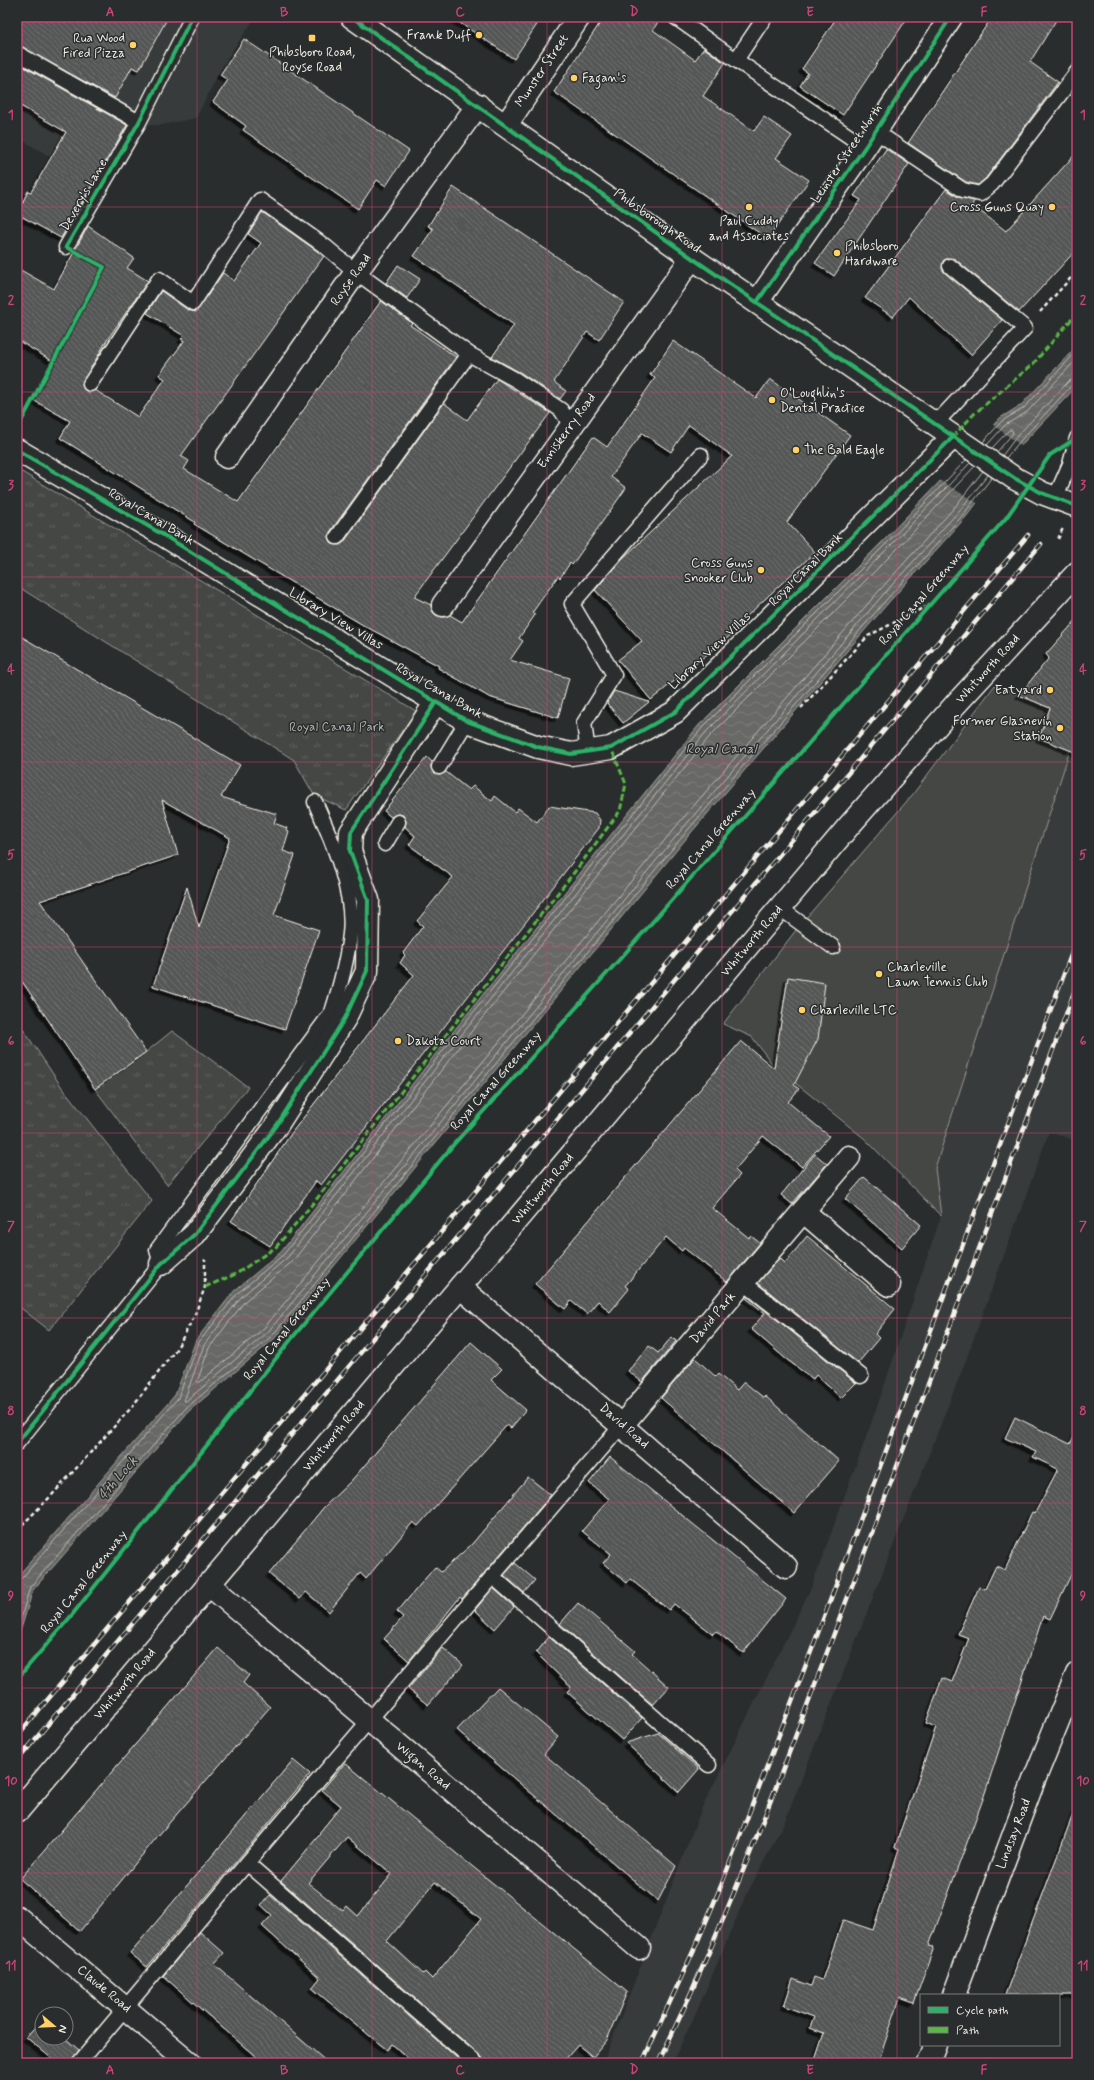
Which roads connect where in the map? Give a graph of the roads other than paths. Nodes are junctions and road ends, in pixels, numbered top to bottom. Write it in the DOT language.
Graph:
graph roads {
  1 [pos="192,17"];
  2 [pos="352,17"];
  3 [pos="579,17"];
  4 [pos="675,17"];
  5 [pos="765,17"];
  6 [pos="951,17"];
  7 [pos="17,53"];
  8 [pos="736,60"];
  9 [pos="1077,72"];
  10 [pos="478,105"];
  11 [pos="139,122"];
  12 [pos="506,125"];
  13 [pos="870,139"];
  14 [pos="66,247"];
  15 [pos="692,258"];
  16 [pos="950,266"];
  17 [pos="356,272"];
  18 [pos="757,302"];
  19 [pos="469,354"];
  20 [pos="90,384"];
  21 [pos="936,423"];
  22 [pos="571,426"];
  23 [pos="953,437"];
  24 [pos="1077,439"];
  25 [pos="17,450"];
  26 [pos="701,454"];
  27 [pos="227,457"];
  28 [pos="1055,498"];
  29 [pos="1077,506"];
  30 [pos="337,537"];
  31 [pos="1077,573"];
  32 [pos="443,606"];
  33 [pos="436,702"];
  34 [pos="468,721"];
  35 [pos="588,752"];
  36 [pos="439,767"];
  37 [pos="315,802"];
  38 [pos="398,822"];
  39 [pos="385,844"];
  40 [pos="780,908"];
  41 [pos="833,947"];
  42 [pos="849,1157"];
  43 [pos="803,1211"];
  44 [pos="161,1264"];
  45 [pos="744,1282"];
  46 [pos="889,1286"];
  47 [pos="460,1287"];
  48 [pos="861,1376"];
  49 [pos="622,1425"];
  50 [pos="19,1436"];
  51 [pos="786,1567"];
  52 [pos="492,1576"];
  53 [pos="208,1584"];
  54 [pos="1077,1674"];
  55 [pos="369,1720"];
  56 [pos="709,1765"];
  57 [pos="17,1812"];
  58 [pos="247,1862"];
  59 [pos="17,1916"];
  60 [pos="639,1948"];
  61 [pos="954,1994"];
  62 [pos="125,2007"];
  63 [pos="935,2046"];
  64 [pos="79,2063"];
  65 [pos="190,2063"];
  66 [pos="476,2063"];
  67 [pos="928,2063"];
  1 -- 11 [label="lane, Devery's Lane"];
  2 -- 10 [label="street, Phibsborough Road"];
  3 -- 12 [label="street, Munster Street"];
  4 -- 8 [label="lane"];
  5 -- 8 [label="lane"];
  6 -- 13 [label="street, Leinster Street North"];
  7 -- 11 [label="lane"];
  8 -- 13 [label="lane"];
  9 -- 13 [label="lane"];
  10 -- 12 [label="street, Phibsborough Road"];
  10 -- 17 [label="street, Royse Road"];
  11 -- 14 [label="lane, Devery's Lane"];
  12 -- 15 [label="street, Phibsborough Road"];
  13 -- 18 [label="street, Leinster Street North"];
  15 -- 18 [label="street, Phibsborough Road"];
  15 -- 22 [label="street, Enniskerry Road"];
  16 -- 21 [label="lane"];
  17 -- 19 [label="lane"];
  17 -- 20 [label="lane"];
  17 -- 27 [label="street, Royse Road"];
  18 -- 21 [label="street, Phibsborough Road"];
  19 -- 22 [label="lane"];
  19 -- 30 [label="lane"];
  21 -- 23 [label="street, Phibsborough Road"];
  22 -- 32 [label="street, Enniskerry Road"];
  23 -- 28 [label="street, Phibsborough Road"];
  23 -- 35 [label="street, Royal Canal Bank"];
  24 -- 28 [label="lane"];
  25 -- 33 [label="street, Royal Canal Bank"];
  26 -- 35 [label="lane"];
  28 -- 29 [label="street, Phibsborough Road"];
  31 -- 40 [label="street, Whitworth Road"];
  33 -- 34 [label="street, Royal Canal Bank"];
  33 -- 44 [label="street"];
  34 -- 35 [label="street, Royal Canal Bank"];
  34 -- 36 [label="lane"];
  37 -- 44 [label="lane"];
  38 -- 39 [label="lane"];
  40 -- 41 [label="lane"];
  40 -- 47 [label="street, Whitworth Road"];
  42 -- 43 [label="street, David Park"];
  43 -- 45 [label="street, David Park"];
  43 -- 46 [label="street"];
  44 -- 50 [label="lane"];
  45 -- 48 [label="lane"];
  45 -- 49 [label="street, David Park"];
  47 -- 49 [label="street, David Road"];
  47 -- 53 [label="street, Whitworth Road"];
  49 -- 51 [label="street, David Road"];
  49 -- 52 [label="lane"];
  52 -- 55 [label="lane"];
  52 -- 56 [label="lane"];
  53 -- 55 [label="street, Wigan Road"];
  53 -- 57 [label="street, Whitworth Road"];
  54 -- 61 [label="street, Lindsay Road"];
  55 -- 58 [label="lane"];
  55 -- 60 [label="street, Wigan Road"];
  58 -- 62 [label="lane"];
  58 -- 66 [label="lane"];
  59 -- 62 [label="street, Claude Road"];
  62 -- 64 [label="lane"];
  62 -- 65 [label="street, Claude Road"];
  63 -- 67 [label="street"];
}
